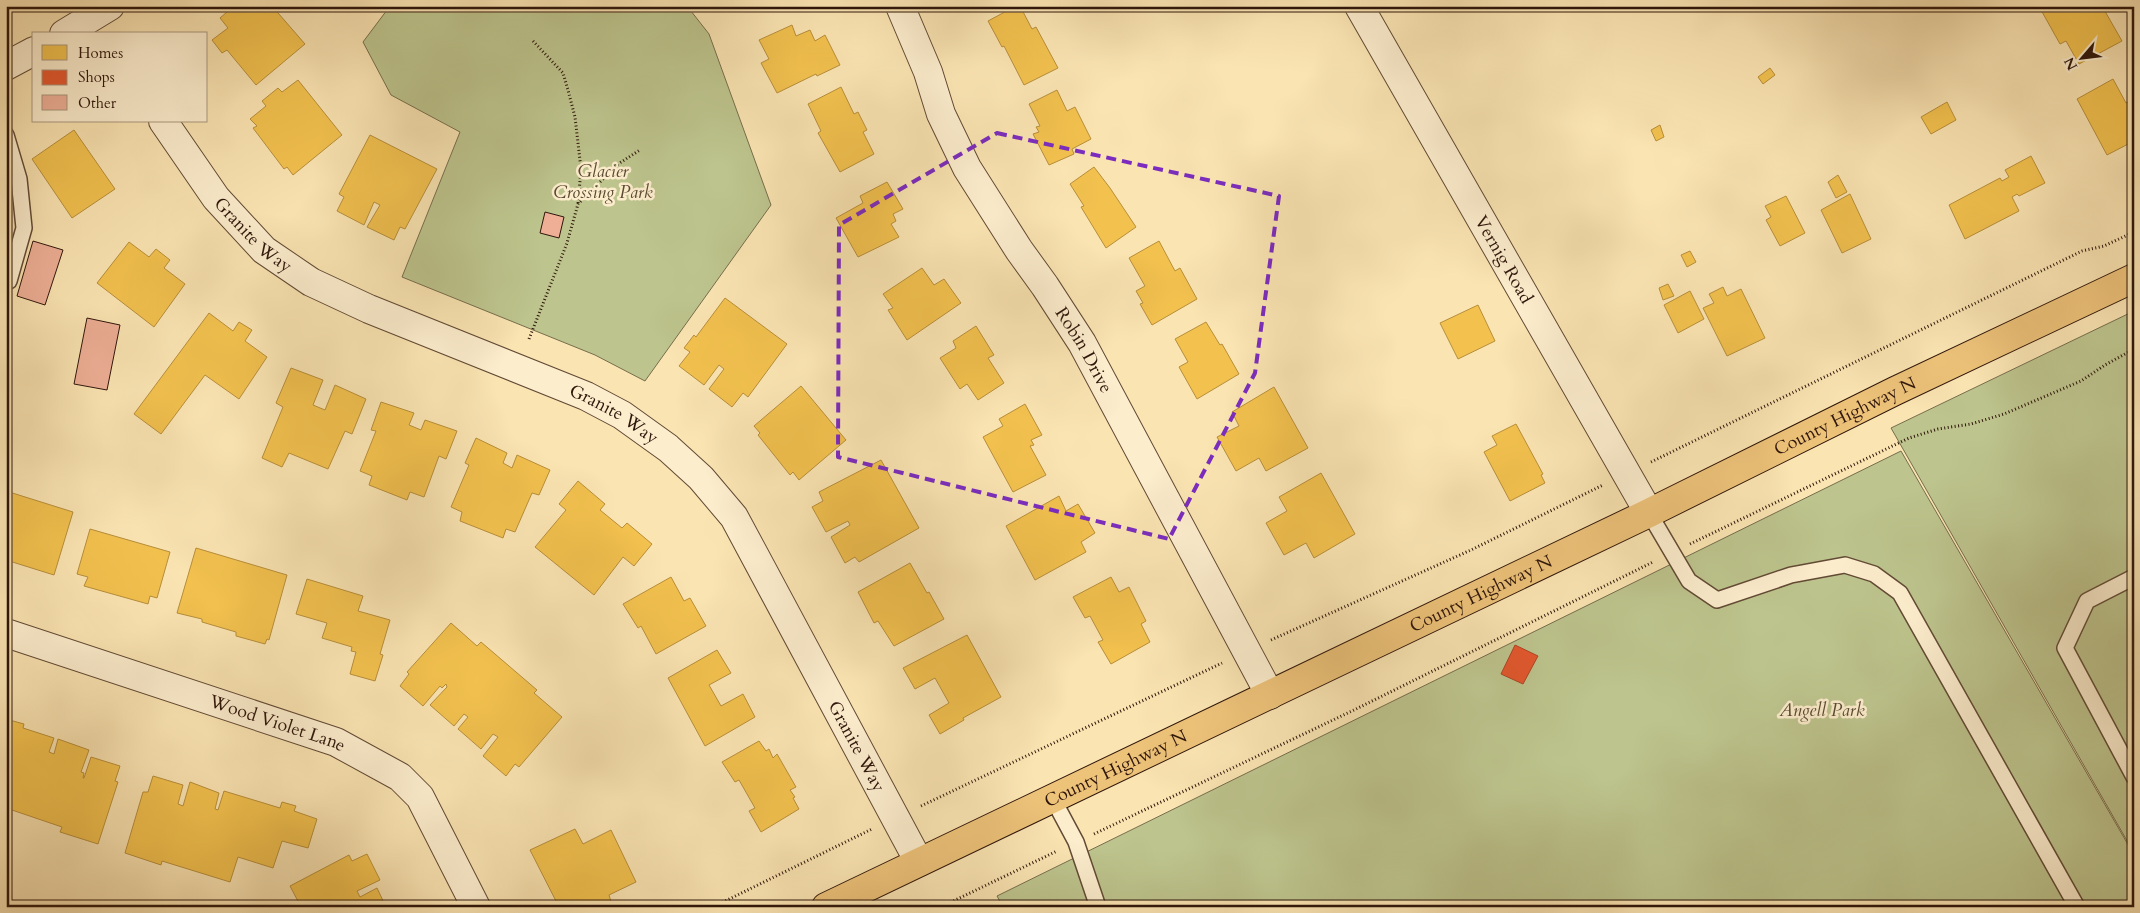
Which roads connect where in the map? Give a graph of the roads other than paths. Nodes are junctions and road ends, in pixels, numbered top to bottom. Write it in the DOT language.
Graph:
graph roads {
  1 [pos="900,6"];
  2 [pos="1359,6"];
  3 [pos="104,19"];
  4 [pos="69,32"];
  5 [pos="32,52"];
  6 [pos="6,66"];
  7 [pos="164,122"];
  8 [pos="6,135"];
  9 [pos="2134,278"];
  10 [pos="9,281"];
  11 [pos="1649,513"];
  12 [pos="2134,577"];
  13 [pos="6,633"];
  14 [pos="1270,695"];
  15 [pos="2134,777"];
  16 [pos="1053,798"];
  17 [pos="919,862"];
  18 [pos="476,907"];
  19 [pos="826,907"];
  20 [pos="1098,907"];
  21 [pos="2078,907"];
  1 -- 14 [label="street, Robin Drive"];
  2 -- 11 [label="street, Vernig Road"];
  3 -- 4 [label="street"];
  5 -- 6 [label="street"];
  7 -- 17 [label="street, Granite Way"];
  8 -- 10 [label="lane"];
  9 -- 11 [label="main road, County Highway N"];
  11 -- 14 [label="main road, County Highway N"];
  11 -- 21 [label="lane"];
  12 -- 15 [label="lane"];
  13 -- 18 [label="street, Wood Violet Lane"];
  14 -- 16 [label="main road, County Highway N"];
  16 -- 17 [label="main road, County Highway N"];
  16 -- 20 [label="lane"];
  17 -- 19 [label="main road, County Highway N"];
}
